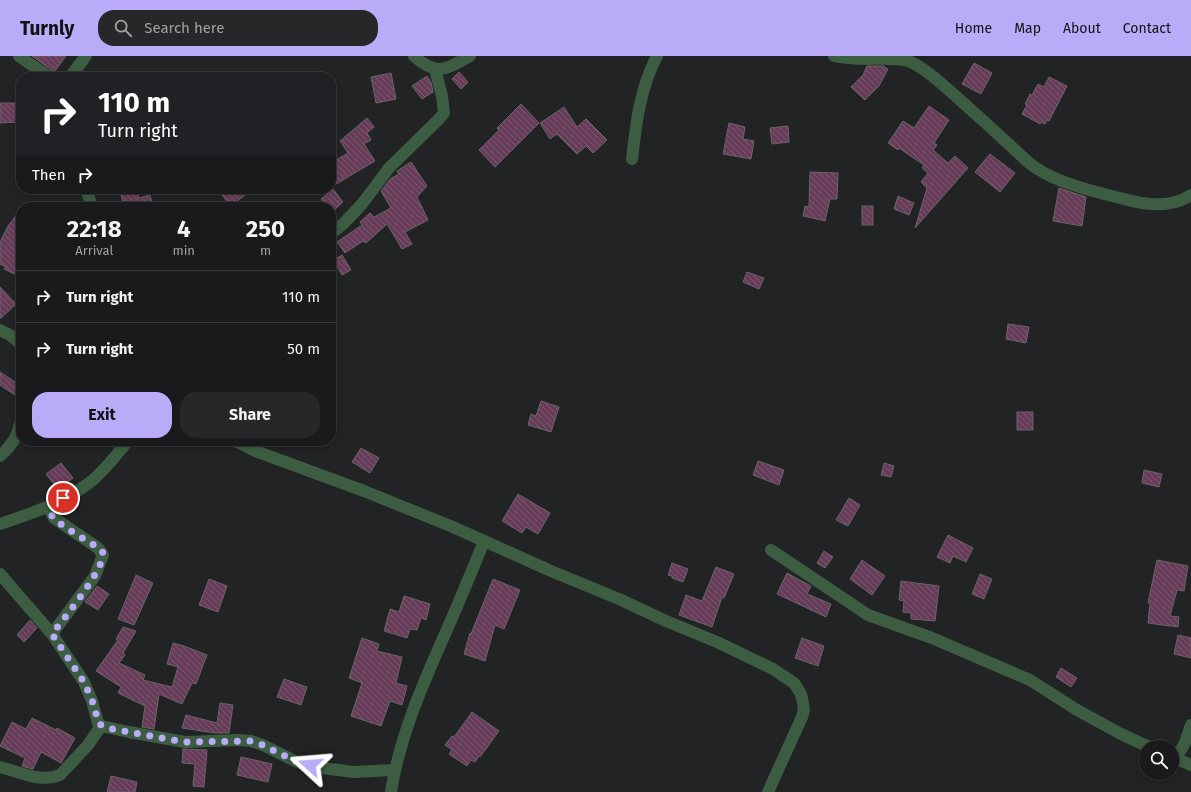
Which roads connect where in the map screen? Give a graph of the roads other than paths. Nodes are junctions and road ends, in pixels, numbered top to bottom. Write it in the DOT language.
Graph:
graph roads {
  1 [pos="19,56"];
  2 [pos="86,56"];
  3 [pos="414,56"];
  4 [pos="470,56"];
  5 [pos="657,56"];
  6 [pos="834,56"];
  7 [pos="910,58"];
  8 [pos="435,69"];
  9 [pos="42,72"];
  10 [pos="74,72"];
  11 [pos="632,159"];
  12 [pos="1191,195"];
  13 [pos="336,230"];
  14 [pos="0,330"];
  15 [pos="16,340"];
  16 [pos="16,437"];
  17 [pos="123,446"];
  18 [pos="244,446"];
  19 [pos="0,456"];
  20 [pos="51,504"];
  21 [pos="0,524"];
  22 [pos="484,541"];
  23 [pos="771,550"];
  24 [pos="0,574"];
  25 [pos="52,634"];
  26 [pos="1191,725"];
  27 [pos="101,726"];
  28 [pos="1139,742"];
  29 [pos="1179,754"];
  30 [pos="1179,760"];
  31 [pos="1191,765"];
  32 [pos="0,767"];
  33 [pos="394,770"];
  34 [pos="390,792"];
  35 [pos="768,792"];
  1 -- 9 [label="street"];
  2 -- 10 [label="street"];
  3 -- 8 [label="street"];
  4 -- 8 [label="street"];
  5 -- 11 [label="street"];
  6 -- 7 [label="street"];
  7 -- 12 [label="street"];
  8 -- 13 [label="street"];
  14 -- 15 [label="street"];
  16 -- 19 [label="street"];
  17 -- 20 [label="street"];
  18 -- 22 [label="street"];
  20 -- 21 [label="street"];
  20 -- 25 [label="street"];
  22 -- 33 [label="street"];
  22 -- 35 [label="street"];
  23 -- 28 [label="street"];
  24 -- 25 [label="street"];
  25 -- 27 [label="street"];
  26 -- 29 [label="street"];
  27 -- 32 [label="street"];
  27 -- 33 [label="street"];
  30 -- 31 [label="street"];
  33 -- 34 [label="street"];
}
